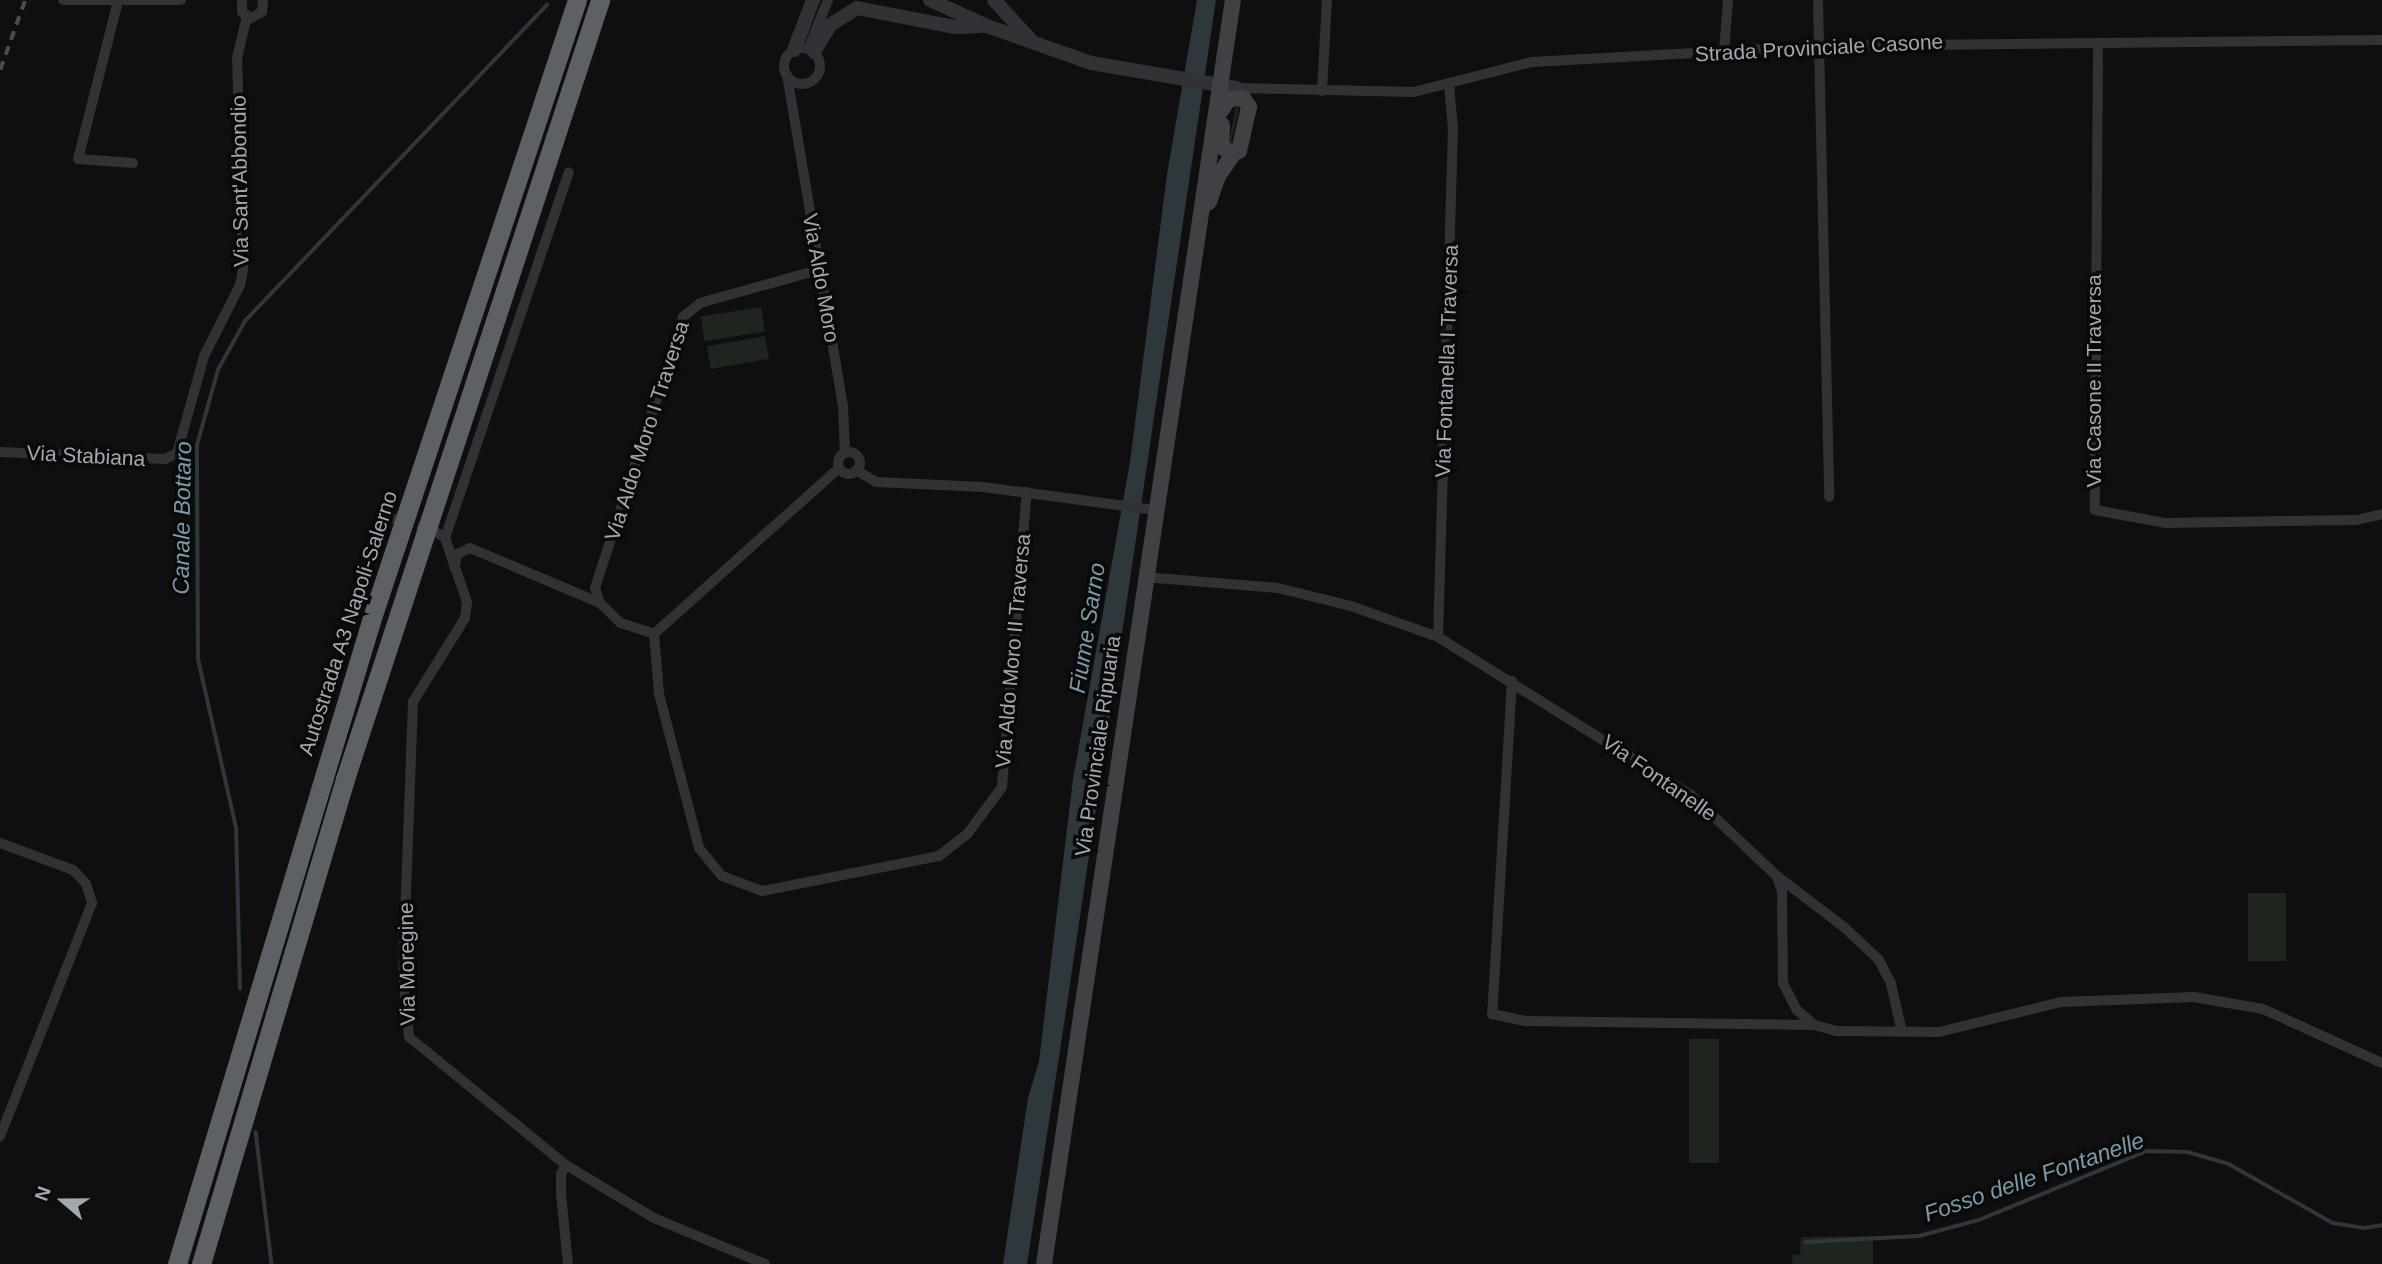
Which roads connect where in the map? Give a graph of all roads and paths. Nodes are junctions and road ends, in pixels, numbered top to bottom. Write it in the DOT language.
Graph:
graph roads {
  1 [pos="63,0"];
  2 [pos="181,0"];
  3 [pos="241,0"];
  4 [pos="263,0"];
  5 [pos="577,0"];
  6 [pos="600,0"];
  7 [pos="813,0"];
  8 [pos="828,0"];
  9 [pos="930,0"];
  10 [pos="994,0"];
  11 [pos="1233,0"];
  12 [pos="1327,0"];
  13 [pos="1728,0"];
  14 [pos="1818,0"];
  15 [pos="118,1"];
  16 [pos="247,16"];
  17 [pos="987,26"];
  18 [pos="2382,40"];
  19 [pos="1032,42"];
  20 [pos="2098,45"];
  21 [pos="1817,46"];
  22 [pos="806,50"];
  23 [pos="1724,52"];
  24 [pos="787,75"];
  25 [pos="811,81"];
  26 [pos="1449,85"];
  27 [pos="1260,90"];
  28 [pos="1322,91"];
  29 [pos="1229,94"];
  30 [pos="793,105"];
  31 [pos="1214,120"];
  32 [pos="1220,142"];
  33 [pos="1235,152"];
  34 [pos="133,163"];
  35 [pos="569,172"];
  36 [pos="1198,234"];
  37 [pos="818,270"];
  38 [pos="0,452"];
  39 [pos="845,453"];
  40 [pos="172,458"];
  41 [pos="839,468"];
  42 [pos="856,470"];
  43 [pos="1027,492"];
  44 [pos="1829,497"];
  45 [pos="1152,510"];
  46 [pos="2382,514"];
  47 [pos="454,566"];
  48 [pos="1144,577"];
  49 [pos="600,603"];
  50 [pos="654,634"];
  51 [pos="1438,637"];
  52 [pos="1512,681"];
  53 [pos="0,843"];
  54 [pos="1777,876"];
  55 [pos="1814,1025"];
  56 [pos="1902,1032"];
  57 [pos="2382,1063"];
  58 [pos="0,1137"];
  59 [pos="566,1165"];
  60 [pos="177,1264"];
  61 [pos="201,1264"];
  62 [pos="568,1264"];
  63 [pos="765,1264"];
  64 [pos="1044,1264"];
  1 -- 15 [label="street"];
  2 -- 15 [label="street"];
  3 -- 16 [label="street"];
  4 -- 16 [label="street"];
  5 -- 60 [label="highway, Autostrada A3 Napoli-Salerno"];
  6 -- 61 [label="highway"];
  7 -- 22 [label="street"];
  8 -- 22 [label="street"];
  9 -- 17 [label="street"];
  10 -- 19 [label="street"];
  11 -- 29 [label="main road, Via Provinciale Ripuaria"];
  12 -- 28 [label="street"];
  13 -- 23 [label="street"];
  14 -- 21 [label="street"];
  15 -- 34 [label="street"];
  16 -- 40 [label="street, Via Sant'Abbondio"];
  17 -- 19 [label="street"];
  17 -- 22 [label="street"];
  18 -- 20 [label="street, Strada Provinciale Casone"];
  19 -- 29 [label="street"];
  20 -- 21 [label="street, Strada Provinciale Casone"];
  20 -- 46 [label="street, Via Casone II Traversa"];
  21 -- 23 [label="street, Strada Provinciale Casone"];
  21 -- 44 [label="street"];
  22 -- 24 [label="street"];
  22 -- 25 [label="street"];
  23 -- 26 [label="street, Strada Provinciale Casone"];
  24 -- 25 [label="street"];
  24 -- 30 [label="street, Via Aldo Moro"];
  25 -- 30 [label="street"];
  26 -- 28 [label="street, Strada Provinciale Casone"];
  26 -- 51 [label="street, Via Fontanella I Traversa"];
  27 -- 28 [label="street, Strada Provinciale Casone"];
  27 -- 29 [label="street"];
  27 -- 29 [label="street, Strada Provinciale Casone"];
  29 -- 31 [label="main road"];
  29 -- 32 [label="main road, Via Provinciale Ripuaria"];
  29 -- 33 [label="main road, Via Provinciale Ripuaria"];
  30 -- 37 [label="street, Via Aldo Moro"];
  31 -- 32 [label="main road"];
  31 -- 36 [label="main road, Via Provinciale Ripuaria"];
  32 -- 33 [label="main road"];
  33 -- 36 [label="main road, Via Provinciale Ripuaria"];
  35 -- 47 [label="street, Via Moregine"];
  36 -- 45 [label="main road, Via Provinciale Ripuaria"];
  37 -- 39 [label="street, Via Aldo Moro"];
  37 -- 49 [label="street, Via Aldo Moro I Traversa"];
  38 -- 40 [label="street, Via Stabiana"];
  39 -- 41 [label="street"];
  39 -- 42 [label="street"];
  41 -- 42 [label="street"];
  41 -- 50 [label="street"];
  42 -- 43 [label="street"];
  43 -- 45 [label="street"];
  43 -- 50 [label="street, Via Aldo Moro II Traversa"];
  45 -- 48 [label="main road, Via Provinciale Ripuaria"];
  47 -- 49 [label="street"];
  47 -- 59 [label="street, Via Moregine"];
  48 -- 51 [label="street, Via Fontanelle"];
  48 -- 64 [label="main road, Via Provinciale Ripuaria"];
  49 -- 50 [label="street"];
  51 -- 52 [label="street, Via Fontanelle"];
  52 -- 54 [label="street, Via Fontanelle"];
  52 -- 55 [label="street"];
  53 -- 58 [label="street"];
  54 -- 55 [label="street"];
  54 -- 56 [label="street, Via Fontanelle"];
  55 -- 56 [label="street"];
  56 -- 57 [label="street"];
  59 -- 62 [label="street"];
  59 -- 63 [label="street, Via Moregine"];
}
